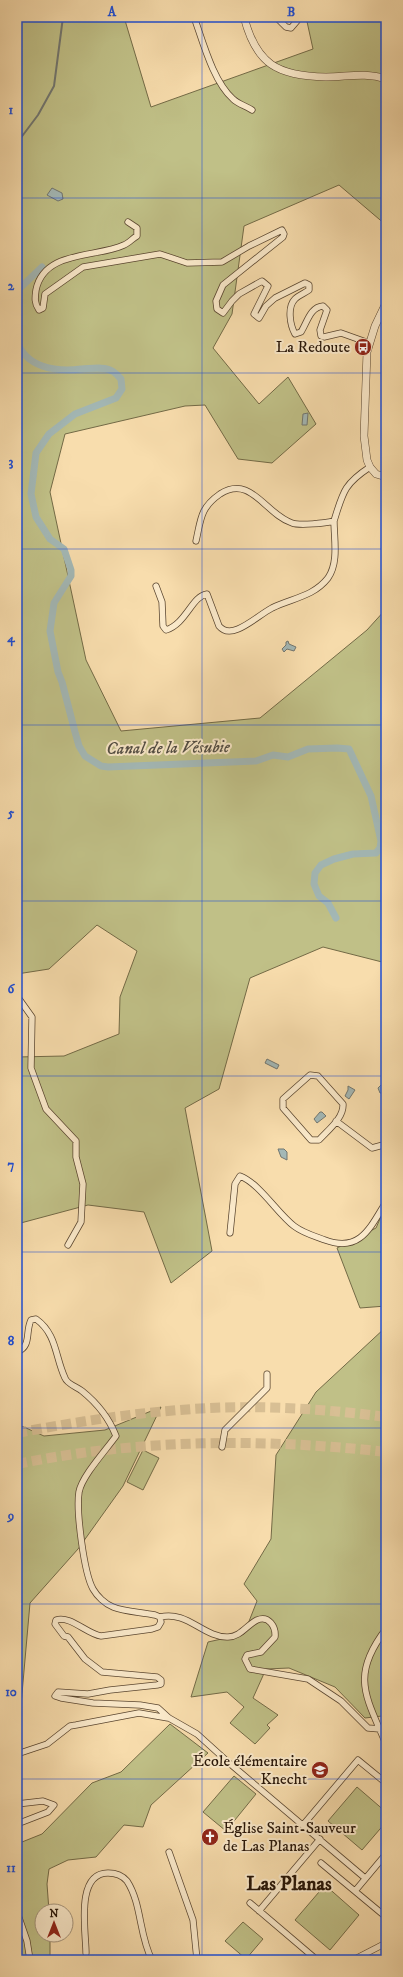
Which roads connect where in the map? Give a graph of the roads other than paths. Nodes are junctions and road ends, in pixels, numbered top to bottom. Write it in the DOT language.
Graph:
graph roads {
  1 [pos="194,17"];
  2 [pos="244,17"];
  3 [pos="276,17"];
  4 [pos="296,17"];
  5 [pos="386,79"];
  6 [pos="252,110"];
  7 [pos="128,222"];
  8 [pos="386,303"];
  9 [pos="369,343"];
  10 [pos="370,467"];
  11 [pos="386,477"];
  12 [pos="334,521"];
  13 [pos="196,541"];
  14 [pos="156,586"];
  15 [pos="17,996"];
  16 [pos="336,1121"];
  17 [pos="386,1142"];
  18 [pos="386,1202"];
  19 [pos="230,1233"];
  20 [pos="68,1245"];
  21 [pos="17,1352"];
  22 [pos="267,1374"];
  23 [pos="222,1446"];
  24 [pos="160,1617"];
  25 [pos="386,1629"];
  26 [pos="169,1718"];
  27 [pos="380,1729"];
  28 [pos="386,1744"];
  29 [pos="17,1754"];
  30 [pos="386,1783"];
  31 [pos="17,1804"];
  32 [pos="17,1824"];
  33 [pos="303,1825"];
  34 [pos="320,1840"];
  35 [pos="169,1852"];
  36 [pos="386,1854"];
  37 [pos="321,1863"];
  38 [pos="365,1878"];
  39 [pos="355,1891"];
  40 [pos="250,1903"];
  41 [pos="259,1911"];
  42 [pos="17,1912"];
  43 [pos="386,1917"];
  44 [pos="386,1943"];
  45 [pos="86,1953"];
  46 [pos="30,1960"];
  47 [pos="152,1960"];
  48 [pos="197,1960"];
  49 [pos="317,1960"];
  50 [pos="353,1960"];
  1 -- 6 [label="street"];
  2 -- 5 [label="street"];
  3 -- 4 [label="street"];
  7 -- 9 [label="street"];
  8 -- 9 [label="street"];
  9 -- 10 [label="street"];
  10 -- 11 [label="street"];
  10 -- 12 [label="street"];
  12 -- 13 [label="street"];
  12 -- 14 [label="street"];
  15 -- 20 [label="street"];
  16 -- 16 [label="street"];
  16 -- 17 [label="street"];
  18 -- 19 [label="street"];
  21 -- 24 [label="street"];
  22 -- 23 [label="street"];
  24 -- 26 [label="street"];
  24 -- 27 [label="street"];
  25 -- 27 [label="street"];
  26 -- 29 [label="street"];
  26 -- 33 [label="street"];
  27 -- 28 [label="street"];
  30 -- 33 [label="street"];
  31 -- 32 [label="street"];
  33 -- 34 [label="street"];
  34 -- 38 [label="street"];
  34 -- 41 [label="street"];
  35 -- 48 [label="street"];
  36 -- 38 [label="street"];
  37 -- 39 [label="street"];
  38 -- 39 [label="street"];
  39 -- 43 [label="street"];
  40 -- 41 [label="street"];
  41 -- 49 [label="street"];
  42 -- 46 [label="street"];
  44 -- 50 [label="street"];
  45 -- 47 [label="street"];
}
